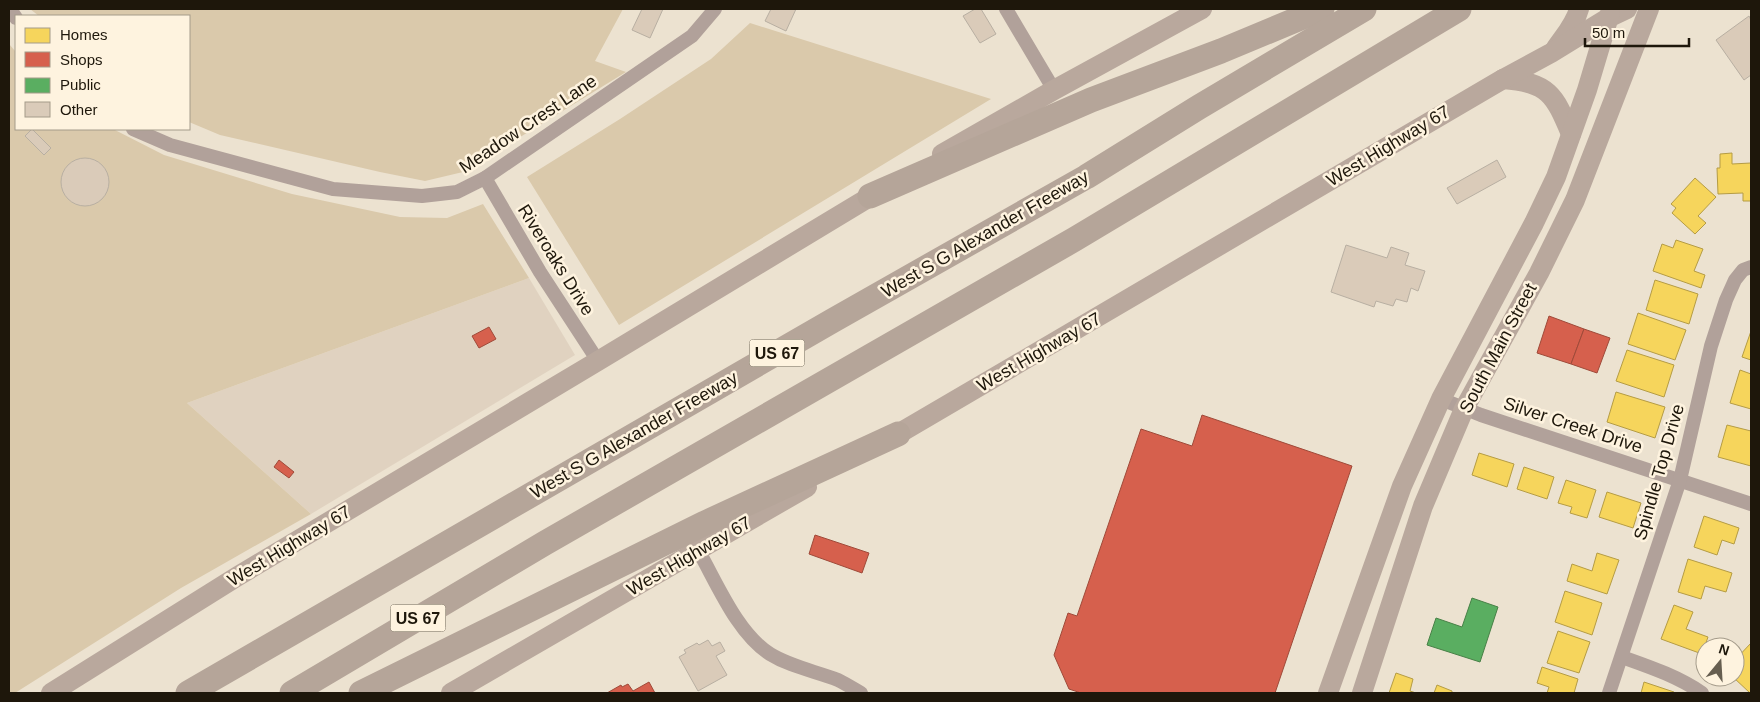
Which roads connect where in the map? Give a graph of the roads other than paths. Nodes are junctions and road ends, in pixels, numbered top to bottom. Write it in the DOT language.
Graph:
graph roads {
  1 [pos="715,9"];
  2 [pos="1006,9"];
  3 [pos="1202,9"];
  4 [pos="1322,9"];
  5 [pos="1364,9"];
  6 [pos="1458,9"];
  7 [pos="1579,9"];
  8 [pos="1627,9"];
  9 [pos="1649,9"];
  10 [pos="1609,13"];
  11 [pos="1551,53"];
  12 [pos="1503,79"];
  13 [pos="1054,90"];
  14 [pos="135,130"];
  15 [pos="1571,134"];
  16 [pos="485,178"];
  17 [pos="1549,191"];
  18 [pos="870,196"];
  19 [pos="1575,200"];
  20 [pos="1751,267"];
  21 [pos="598,361"];
  22 [pos="1441,399"];
  23 [pos="1464,409"];
  24 [pos="898,434"];
  25 [pos="1680,480"];
  26 [pos="1751,504"];
  27 [pos="698,550"];
  28 [pos="1379,550"];
  29 [pos="1404,560"];
  30 [pos="1622,657"];
  31 [pos="51,693"];
  32 [pos="188,693"];
  33 [pos="292,693"];
  34 [pos="361,693"];
  35 [pos="450,693"];
  36 [pos="861,693"];
  37 [pos="1328,693"];
  38 [pos="1362,693"];
  39 [pos="1609,693"];
  40 [pos="1702,693"];
  1 -- 16 [label="street, Meadow Crest Lane"];
  2 -- 13 [label="street"];
  3 -- 13 [label="main road, West Highway 67"];
  4 -- 18 [label="highway"];
  5 -- 32 [label="highway, West S G Alexander Freeway / US 67"];
  6 -- 33 [label="highway, US 67"];
  7 -- 11 [label="main road"];
  8 -- 10 [label="main road, West Highway 67"];
  9 -- 19 [label="main road, South Main Street"];
  10 -- 11 [label="main road, West Highway 67"];
  10 -- 15 [label="main road, South Main Street"];
  11 -- 12 [label="main road, West Highway 67"];
  12 -- 15 [label="main road"];
  12 -- 24 [label="main road, West Highway 67"];
  13 -- 18 [label="main road, West Highway 67"];
  14 -- 16 [label="street, Meadow Crest Lane"];
  15 -- 17 [label="main road, South Main Street"];
  16 -- 21 [label="street, Riveroaks Drive"];
  17 -- 19 [label="main road"];
  17 -- 22 [label="main road, South Main Street"];
  18 -- 21 [label="main road, West Highway 67"];
  19 -- 23 [label="main road, South Main Street"];
  20 -- 25 [label="street, Spindle Top Drive"];
  21 -- 31 [label="main road, West Highway 67"];
  22 -- 23 [label="street, Silver Creek Drive"];
  22 -- 28 [label="main road, South Main Street"];
  23 -- 25 [label="street, Silver Creek Drive"];
  23 -- 29 [label="main road, South Main Street"];
  24 -- 27 [label="main road, West Highway 67"];
  24 -- 34 [label="highway"];
  25 -- 26 [label="street, Silver Creek Drive"];
  25 -- 30 [label="street, Spindle Top Drive"];
  27 -- 35 [label="main road, West Highway 67"];
  27 -- 36 [label="street"];
  28 -- 29 [label="main road"];
  28 -- 37 [label="main road, South Main Street"];
  29 -- 38 [label="main road, South Main Street"];
  30 -- 39 [label="street, Spindle Top Drive"];
  30 -- 40 [label="street"];
}
